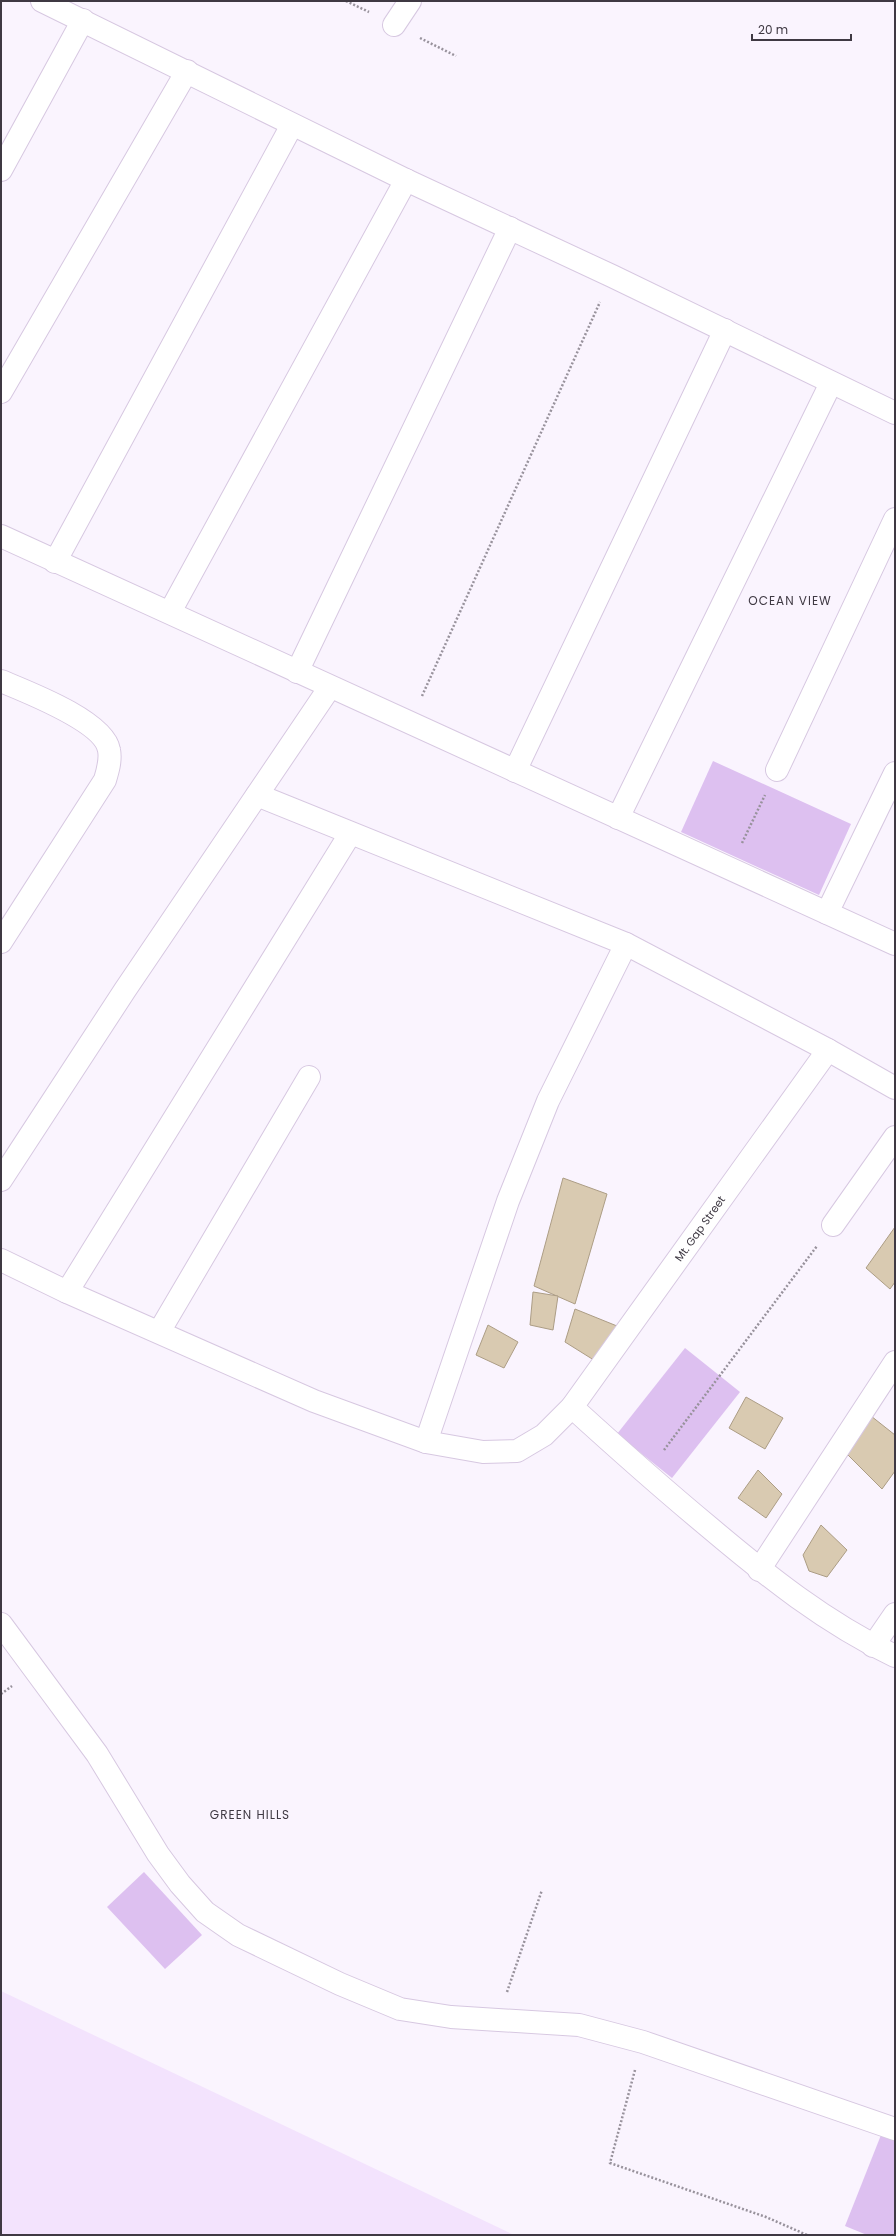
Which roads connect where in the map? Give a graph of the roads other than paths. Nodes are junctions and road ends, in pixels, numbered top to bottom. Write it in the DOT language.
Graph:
graph roads {
  1 [pos="42,1"];
  2 [pos="410,1"];
  3 [pos="65,6"];
  4 [pos="83,20"];
  5 [pos="394,25"];
  6 [pos="187,71"];
  7 [pos="292,125"];
  8 [pos="1,170"];
  9 [pos="406,180"];
  10 [pos="510,228"];
  11 [pos="725,330"];
  12 [pos="831,383"];
  13 [pos="1,392"];
  14 [pos="895,412"];
  15 [pos="895,519"];
  16 [pos="1,536"];
  17 [pos="54,562"];
  18 [pos="170,612"];
  19 [pos="297,672"];
  20 [pos="1,681"];
  21 [pos="330,687"];
  22 [pos="777,770"];
  23 [pos="515,771"];
  24 [pos="895,773"];
  25 [pos="258,795"];
  26 [pos="618,818"];
  27 [pos="350,834"];
  28 [pos="827,913"];
  29 [pos="1,942"];
  30 [pos="626,944"];
  31 [pos="895,944"];
  32 [pos="828,1050"];
  33 [pos="309,1077"];
  34 [pos="895,1088"];
  35 [pos="895,1137"];
  36 [pos="1,1180"];
  37 [pos="833,1225"];
  38 [pos="1,1260"];
  39 [pos="67,1292"];
  40 [pos="160,1332"];
  41 [pos="895,1362"];
  42 [pos="572,1407"];
  43 [pos="426,1442"];
  44 [pos="759,1570"];
  45 [pos="895,1614"];
  46 [pos="1,1624"];
  47 [pos="873,1646"];
  48 [pos="895,1656"];
  49 [pos="895,2129"];
  1 -- 3 [label="street"];
  2 -- 5 [label="street"];
  3 -- 4 [label="street"];
  4 -- 6 [label="street"];
  4 -- 8 [label="street"];
  6 -- 7 [label="street"];
  6 -- 13 [label="street"];
  7 -- 9 [label="street"];
  7 -- 17 [label="street"];
  9 -- 10 [label="street"];
  9 -- 18 [label="street"];
  10 -- 11 [label="street"];
  10 -- 19 [label="street"];
  11 -- 12 [label="street"];
  11 -- 23 [label="street"];
  12 -- 14 [label="street"];
  12 -- 26 [label="street"];
  15 -- 22 [label="street"];
  16 -- 17 [label="street"];
  17 -- 18 [label="street"];
  18 -- 19 [label="street"];
  19 -- 21 [label="street"];
  20 -- 29 [label="street"];
  21 -- 23 [label="street"];
  21 -- 25 [label="street"];
  23 -- 26 [label="street"];
  24 -- 28 [label="street"];
  25 -- 27 [label="street"];
  25 -- 36 [label="street"];
  26 -- 28 [label="street"];
  27 -- 30 [label="street"];
  27 -- 39 [label="street"];
  28 -- 31 [label="street"];
  30 -- 32 [label="street"];
  30 -- 43 [label="street"];
  32 -- 34 [label="street"];
  32 -- 42 [label="street, Mt. Gap Street"];
  33 -- 40 [label="street"];
  35 -- 37 [label="street"];
  38 -- 39 [label="street, Mt. Gap Street"];
  39 -- 40 [label="street, Mt. Gap Street"];
  40 -- 43 [label="street, Mt. Gap Street"];
  41 -- 44 [label="street"];
  42 -- 43 [label="street, Mt. Gap Street"];
  42 -- 44 [label="street"];
  44 -- 47 [label="street"];
  45 -- 47 [label="street"];
  46 -- 49 [label="street"];
  47 -- 48 [label="street"];
}
